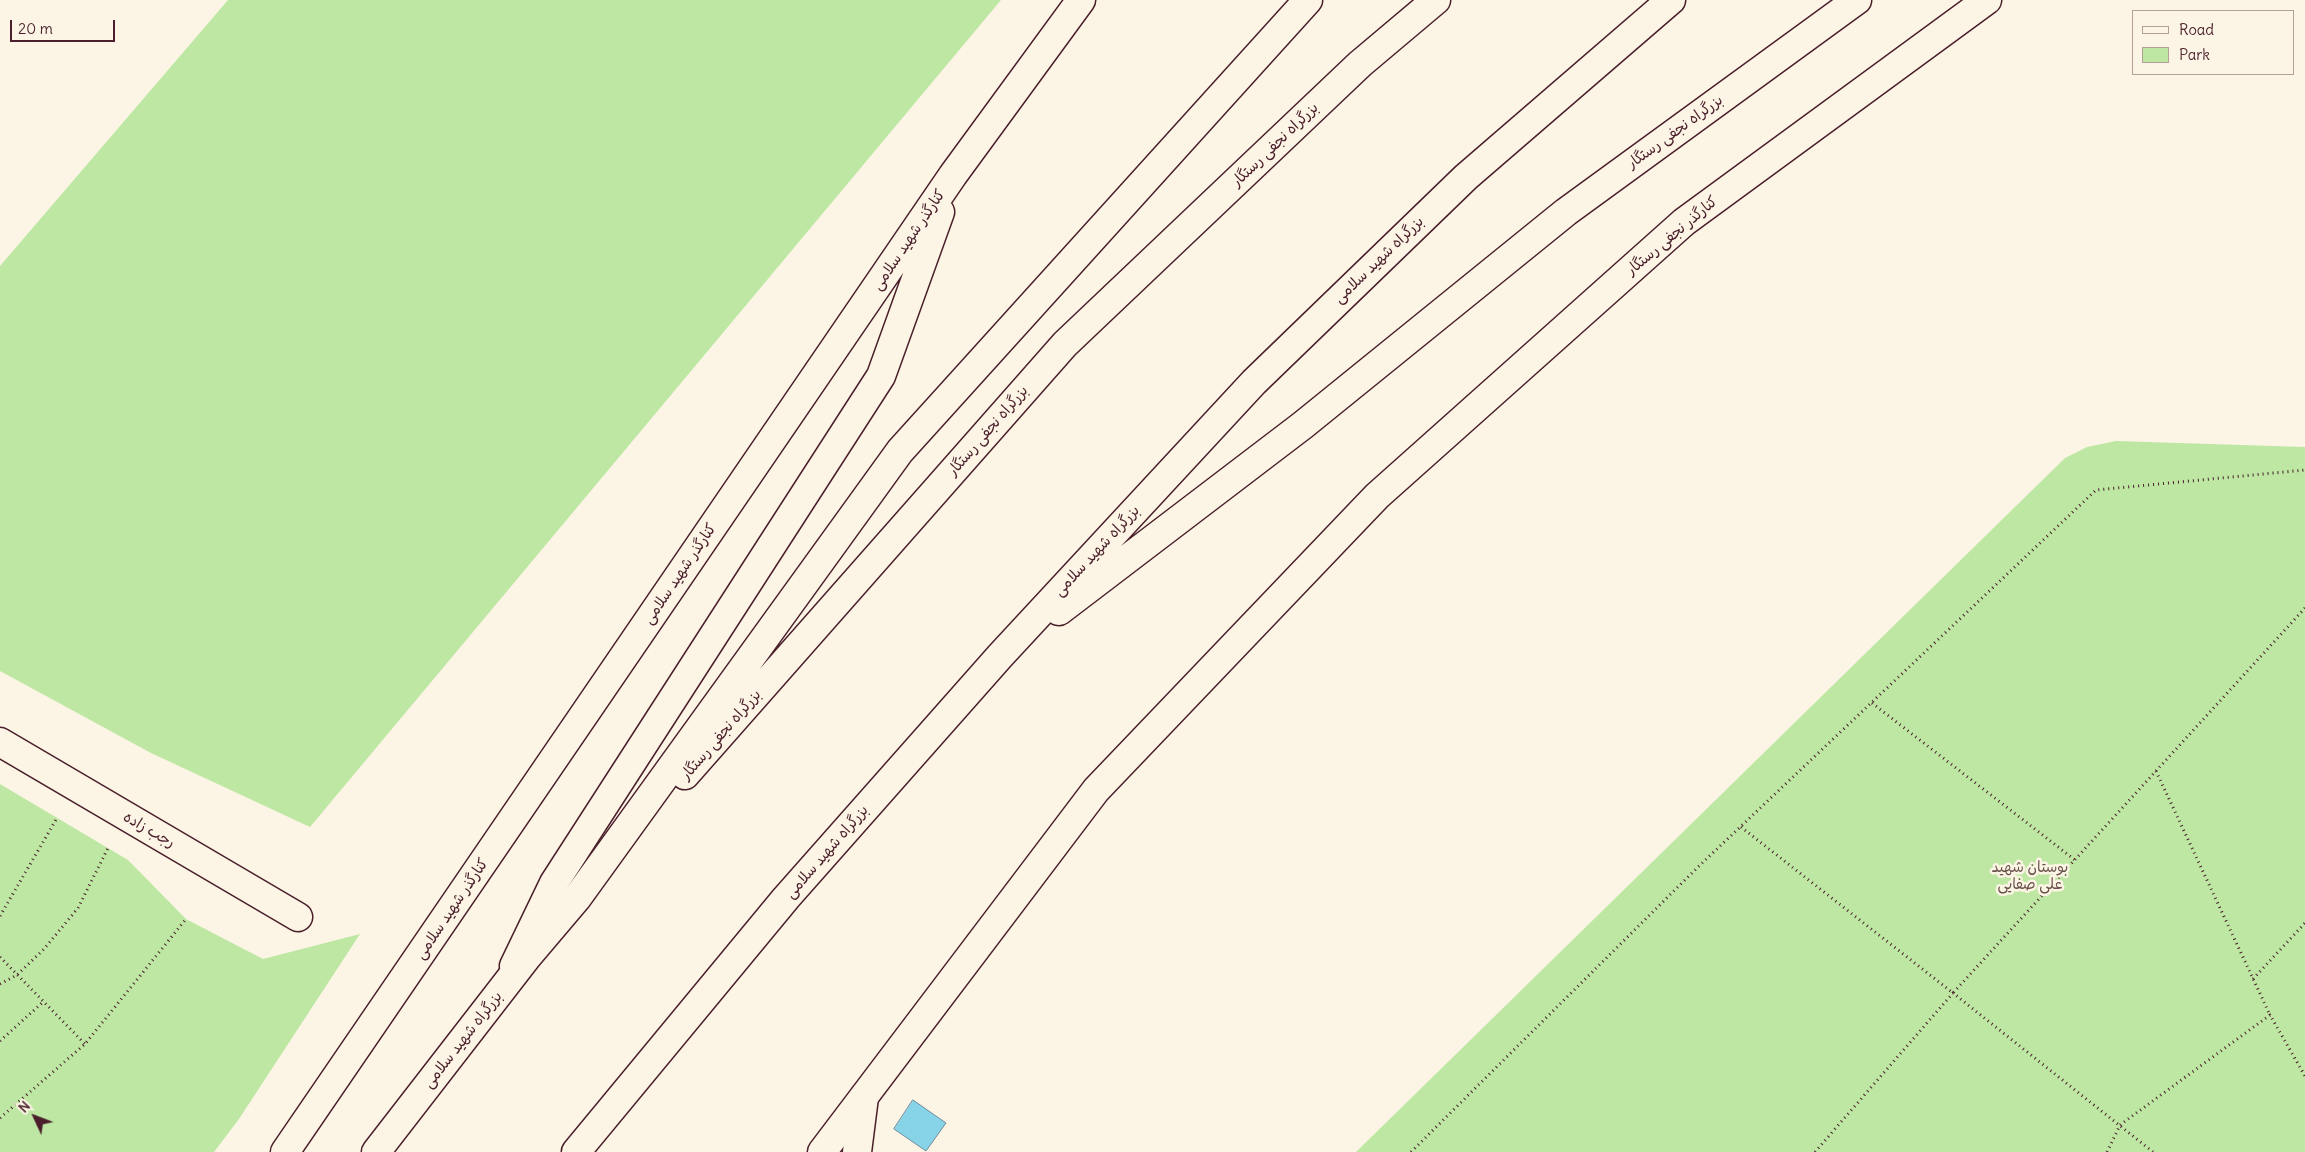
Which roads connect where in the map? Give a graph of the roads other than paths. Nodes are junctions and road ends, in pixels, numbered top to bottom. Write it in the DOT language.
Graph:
graph roads {
  1 [pos="1080,0"];
  2 [pos="1308,0"];
  3 [pos="1436,0"];
  4 [pos="1671,0"];
  5 [pos="1857,0"];
  6 [pos="1987,0"];
  7 [pos="953,175"];
  8 [pos="1000,656"];
  9 [pos="0,742"];
  10 [pos="577,898"];
  11 [pos="298,917"];
  12 [pos="504,987"];
  13 [pos="334,1082"];
  14 [pos="864,1097"];
  15 [pos="266,1152"];
  16 [pos="285,1152"];
  17 [pos="376,1152"];
  18 [pos="576,1152"];
  19 [pos="822,1152"];
  20 [pos="857,1152"];
  1 -- 7 [label="main road, کنارگذر شهید سلامی"];
  2 -- 10 [label="main road, بزرگراه شهید سلامی"];
  3 -- 10 [label="main road, بزرگراه نجفی رستگار"];
  4 -- 8 [label="main road, بزرگراه شهید سلامی"];
  5 -- 8 [label="main road, بزرگراه نجفی رستگار"];
  6 -- 14 [label="main road, کنارگذر نجفی رستگار"];
  7 -- 12 [label="main road"];
  7 -- 13 [label="main road, کنارگذر شهید سلامی"];
  8 -- 18 [label="main road, بزرگراه شهید سلامی"];
  9 -- 11 [label="main road, رجب زاده"];
  10 -- 12 [label="main road, بزرگراه شهید سلامی"];
  12 -- 17 [label="main road, بزرگراه شهید سلامی"];
  13 -- 15 [label="main road"];
  13 -- 16 [label="main road, کنارگذر شهید سلامی"];
  14 -- 19 [label="main road, کنارگذر نجفی رستگار"];
  14 -- 20 [label="main road"];
}
